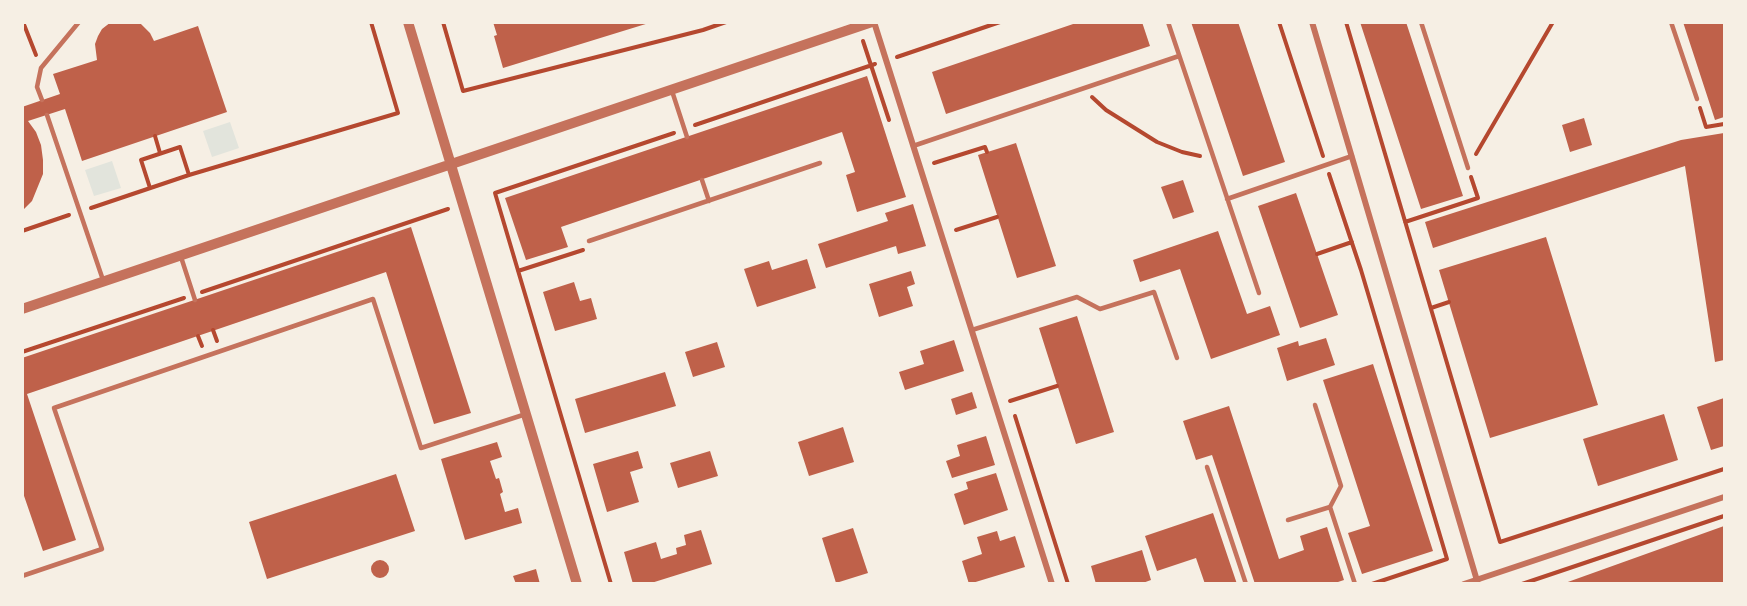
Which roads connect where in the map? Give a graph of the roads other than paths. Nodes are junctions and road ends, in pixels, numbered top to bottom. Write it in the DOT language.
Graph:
graph roads {
  1 [pos="79,22"];
  2 [pos="408,22"];
  3 [pos="873,22"];
  4 [pos="1168,22"];
  5 [pos="1312,22"];
  6 [pos="1421,22"];
  7 [pos="1671,22"];
  8 [pos="1179,56"];
  9 [pos="672,90"];
  10 [pos="1697,99"];
  11 [pos="42,100"];
  12 [pos="47,115"];
  13 [pos="687,137"];
  14 [pos="913,146"];
  15 [pos="1352,156"];
  16 [pos="820,163"];
  17 [pos="451,164"];
  18 [pos="1468,168"];
  19 [pos="702,180"];
  20 [pos="1227,199"];
  21 [pos="709,201"];
  22 [pos="589,241"];
  23 [pos="180,256"];
  24 [pos="103,282"];
  25 [pos="1259,293"];
  26 [pos="194,297"];
  27 [pos="22,309"];
  28 [pos="972,330"];
  29 [pos="1177,358"];
  30 [pos="1315,405"];
  31 [pos="526,414"];
  32 [pos="1207,467"];
  33 [pos="1725,497"];
  34 [pos="1330,507"];
  35 [pos="1288,520"];
  36 [pos="22,576"];
  37 [pos="1478,581"];
  38 [pos="577,584"];
  39 [pos="1052,584"];
  40 [pos="1246,584"];
  41 [pos="1355,584"];
  42 [pos="1464,584"];
  1 -- 11 [label="lane"];
  2 -- 17 [label="street"];
  3 -- 9 [label="street"];
  3 -- 14 [label="street"];
  4 -- 8 [label="lane"];
  5 -- 15 [label="street"];
  6 -- 18 [label="lane"];
  7 -- 10 [label="lane"];
  8 -- 14 [label="lane"];
  8 -- 20 [label="lane"];
  9 -- 13 [label="lane"];
  9 -- 17 [label="street"];
  12 -- 24 [label="lane"];
  14 -- 28 [label="street"];
  15 -- 20 [label="lane"];
  15 -- 37 [label="street"];
  16 -- 21 [label="lane"];
  17 -- 23 [label="street"];
  17 -- 31 [label="street"];
  19 -- 21 [label="lane"];
  20 -- 25 [label="lane"];
  21 -- 22 [label="lane"];
  23 -- 24 [label="street"];
  23 -- 26 [label="lane"];
  24 -- 27 [label="street"];
  28 -- 29 [label="lane"];
  28 -- 39 [label="street"];
  30 -- 34 [label="lane"];
  31 -- 36 [label="lane"];
  31 -- 38 [label="street"];
  32 -- 40 [label="lane"];
  33 -- 37 [label="street"];
  34 -- 35 [label="lane"];
  34 -- 41 [label="lane"];
  37 -- 42 [label="street"];
}
